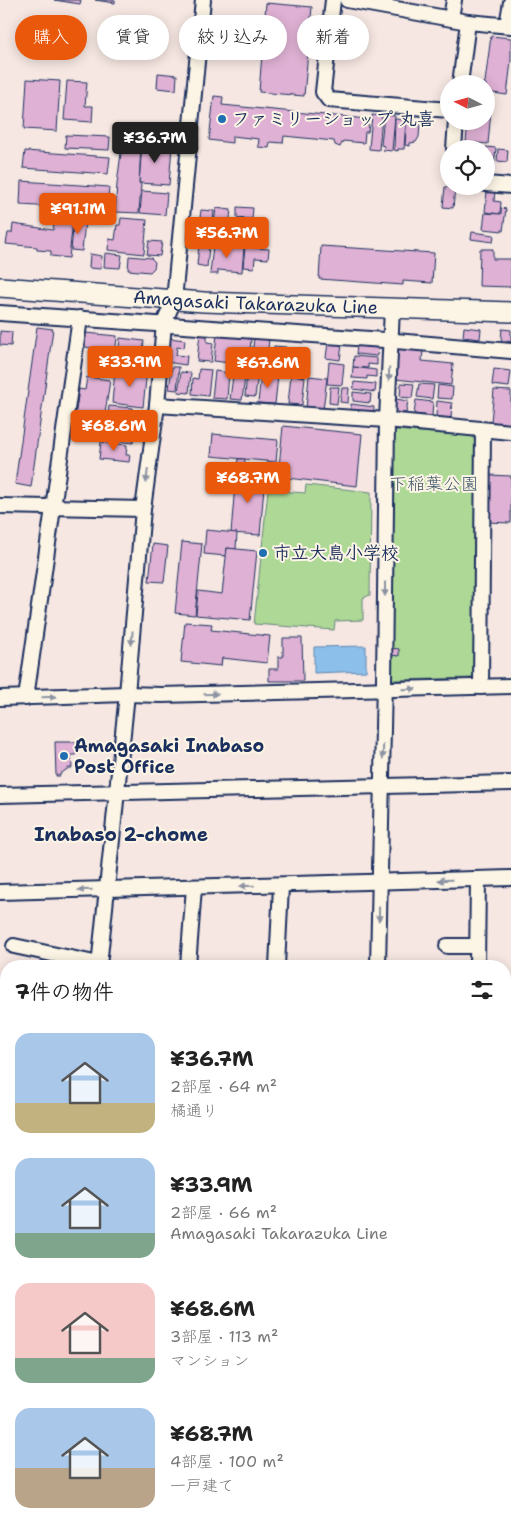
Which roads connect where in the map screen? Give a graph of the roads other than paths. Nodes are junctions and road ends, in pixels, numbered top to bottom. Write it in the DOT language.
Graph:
graph roads {
  1 [pos="203,0"];
  2 [pos="334,0"];
  3 [pos="347,0"];
  4 [pos="454,0"];
  5 [pos="511,2"];
  6 [pos="451,18"];
  7 [pos="468,22"];
  8 [pos="509,26"];
  9 [pos="461,75"];
  10 [pos="440,109"];
  11 [pos="495,185"];
  12 [pos="511,186"];
  13 [pos="0,287"];
  14 [pos="174,300"];
  15 [pos="392,308"];
  16 [pos="0,312"];
  17 [pos="511,312"];
  18 [pos="80,318"];
  19 [pos="164,324"];
  20 [pos="390,340"];
  21 [pos="511,351"];
  22 [pos="157,405"];
  23 [pos="387,420"];
  24 [pos="483,430"];
  25 [pos="511,432"];
  26 [pos="0,506"];
  27 [pos="52,506"];
  28 [pos="143,509"];
  29 [pos="480,686"];
  30 [pos="511,686"];
  31 [pos="384,689"];
  32 [pos="127,694"];
  33 [pos="0,698"];
  34 [pos="26,698"];
  35 [pos="511,782"];
  36 [pos="382,786"];
  37 [pos="116,792"];
  38 [pos="0,795"];
  39 [pos="511,878"];
  40 [pos="478,879"];
  41 [pos="380,883"];
  42 [pos="281,886"];
  43 [pos="194,888"];
  44 [pos="107,889"];
  45 [pos="0,892"];
  46 [pos="14,946"];
  47 [pos="447,946"];
  48 [pos="477,946"];
  49 [pos="77,960"];
  50 [pos="100,960"];
  51 [pos="188,960"];
  52 [pos="277,960"];
  53 [pos="378,960"];
  54 [pos="477,960"];
  1 -- 14 [label="street"];
  2 -- 10 [label="street"];
  3 -- 6 [label="street"];
  4 -- 6 [label="street"];
  5 -- 8 [label="street"];
  6 -- 7 [label="street"];
  7 -- 8 [label="street"];
  7 -- 9 [label="street"];
  11 -- 12 [label="street"];
  13 -- 14 [label="main road, Amagasaki Takarazuka Line"];
  14 -- 15 [label="main road, Amagasaki Takarazuka Line"];
  14 -- 19 [label="street"];
  15 -- 17 [label="main road, Amagasaki Takarazuka Line"];
  15 -- 20 [label="street"];
  16 -- 18 [label="street"];
  18 -- 19 [label="street"];
  18 -- 27 [label="street"];
  19 -- 20 [label="street"];
  19 -- 22 [label="street"];
  20 -- 21 [label="street"];
  20 -- 23 [label="street, one-way"];
  22 -- 23 [label="street"];
  22 -- 28 [label="street, one-way"];
  23 -- 24 [label="street"];
  23 -- 31 [label="street, one-way"];
  24 -- 25 [label="street"];
  24 -- 29 [label="street"];
  26 -- 27 [label="street"];
  27 -- 28 [label="street"];
  27 -- 34 [label="street"];
  28 -- 32 [label="street, one-way"];
  29 -- 30 [label="street"];
  31 -- 29 [label="street, one-way"];
  32 -- 31 [label="street, one-way"];
  31 -- 36 [label="street, one-way"];
  34 -- 32 [label="street, one-way"];
  32 -- 37 [label="street"];
  33 -- 34 [label="street"];
  35 -- 36 [label="street"];
  36 -- 37 [label="street"];
  36 -- 41 [label="street"];
  37 -- 38 [label="street"];
  37 -- 44 [label="street"];
  39 -- 40 [label="street"];
  40 -- 41 [label="street, one-way"];
  40 -- 48 [label="street"];
  41 -- 42 [label="street"];
  41 -- 53 [label="street, one-way"];
  42 -- 43 [label="street, one-way"];
  42 -- 52 [label="street"];
  43 -- 44 [label="street"];
  43 -- 51 [label="street"];
  44 -- 45 [label="street, one-way"];
  44 -- 50 [label="street"];
  46 -- 49 [label="street"];
  47 -- 48 [label="street"];
  48 -- 54 [label="street"];
}
